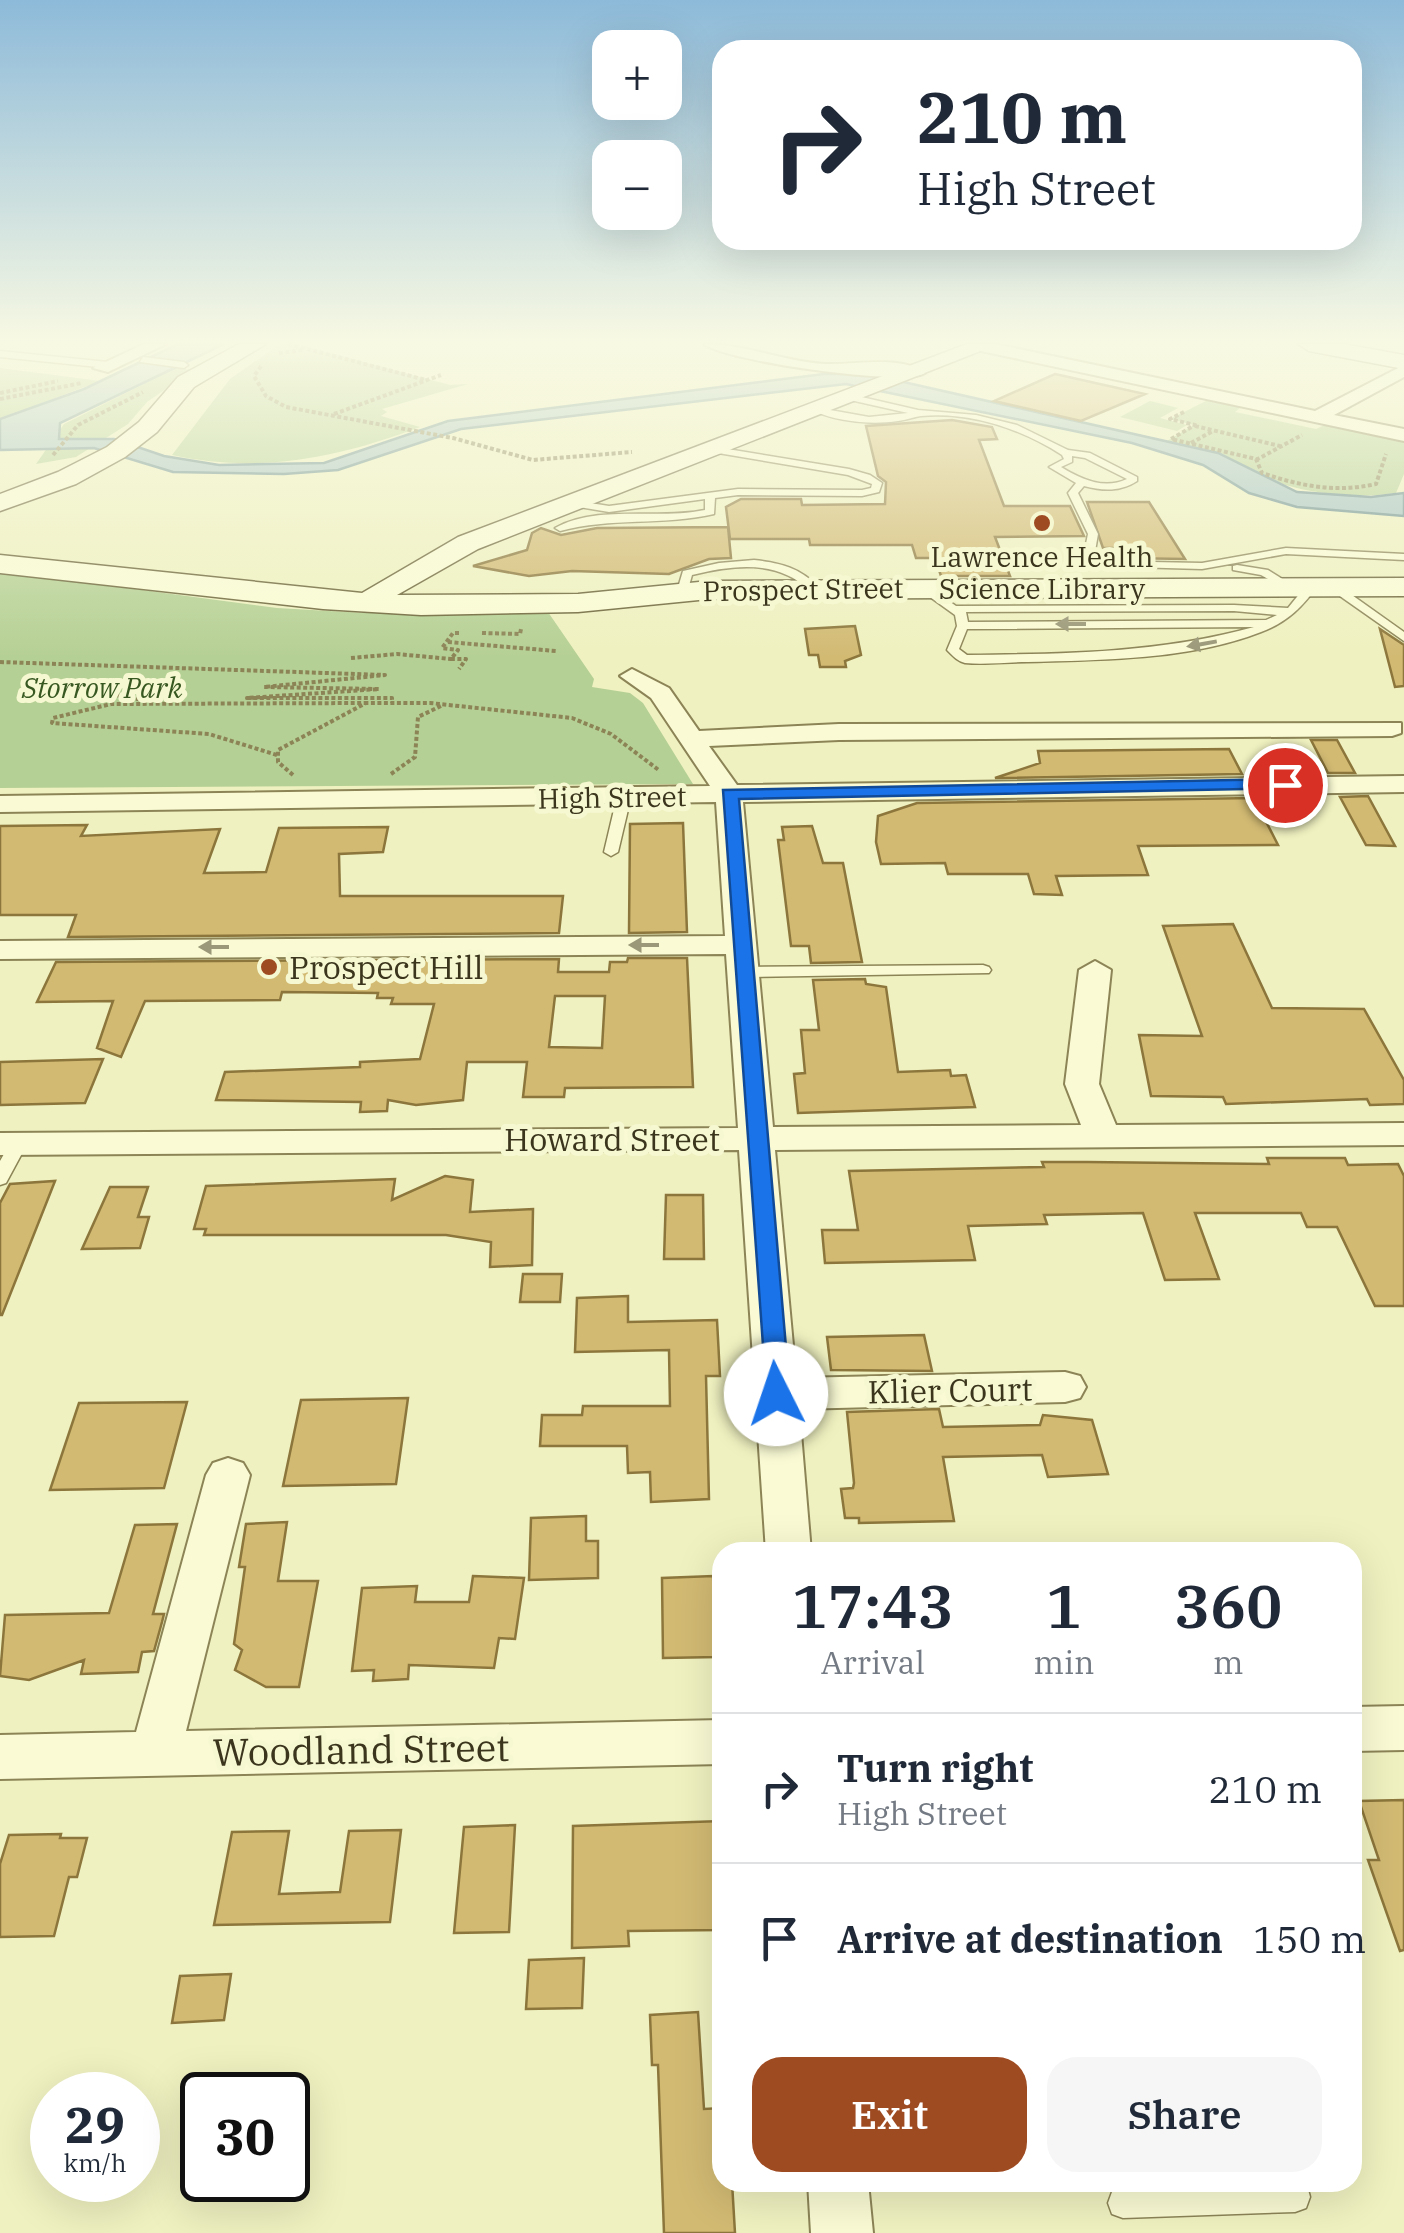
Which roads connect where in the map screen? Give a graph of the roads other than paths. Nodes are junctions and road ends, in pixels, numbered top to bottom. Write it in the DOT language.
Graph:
graph roads {
  1 [pos="123,448"];
  2 [pos="154,448"];
  3 [pos="720,448"];
  4 [pos="1056,448"];
  5 [pos="715,450"];
  6 [pos="1066,453"];
  7 [pos="94,474"];
  8 [pos="1081,483"];
  9 [pos="710,496"];
  10 [pos="0,503"];
  11 [pos="566,516"];
  12 [pos="0,518"];
  13 [pos="0,540"];
  14 [pos="468,543"];
  15 [pos="1404,557"];
  16 [pos="0,562"];
  17 [pos="1202,566"];
  18 [pos="922,587"];
  19 [pos="1404,587"];
  20 [pos="475,590"];
  21 [pos="682,591"];
  22 [pos="1305,591"];
  23 [pos="363,593"];
  24 [pos="955,609"];
  25 [pos="1274,623"];
  26 [pos="962,626"];
  27 [pos="1401,633"];
  28 [pos="632,676"];
  29 [pos="1392,728"];
  30 [pos="692,739"];
  31 [pos="1404,784"];
  32 [pos="729,794"];
  33 [pos="624,796"];
  34 [pos="0,804"];
  35 [pos="611,852"];
  36 [pos="0,950"];
  37 [pos="742,959"];
  38 [pos="983,970"];
  39 [pos="1094,970"];
  40 [pos="1404,1134"];
  41 [pos="756,1139"];
  42 [pos="1104,1139"];
  43 [pos="9,1144"];
  44 [pos="0,1179"];
  45 [pos="1065,1387"];
  46 [pos="776,1394"];
  47 [pos="228,1475"];
  48 [pos="788,1542"];
  49 [pos="1404,1728"];
  50 [pos="1362,1729"];
  51 [pos="712,1742"];
  52 [pos="155,1754"];
  53 [pos="0,1757"];
  54 [pos="839,2192"];
  55 [pos="1294,2192"];
  56 [pos="1123,2203"];
  57 [pos="842,2233"];
  1 -- 7 [label="main road"];
  2 -- 7 [label="main road"];
  3 -- 5 [label="main road"];
  4 -- 6 [label="lane"];
  5 -- 9 [label="lane"];
  5 -- 11 [label="main road"];
  6 -- 8 [label="lane"];
  6 -- 8 [label="lane"];
  7 -- 10 [label="main road"];
  7 -- 12 [label="main road"];
  8 -- 17 [label="lane"];
  9 -- 11 [label="lane"];
  9 -- 11 [label="lane"];
  11 -- 14 [label="main road"];
  13 -- 23 [label="main road, Prospect Street"];
  14 -- 20 [label="main road"];
  14 -- 23 [label="main road"];
  15 -- 17 [label="lane"];
  16 -- 23 [label="main road, Prospect Street"];
  17 -- 22 [label="lane"];
  18 -- 21 [label="main road, Prospect Street"];
  18 -- 22 [label="main road, Prospect Street"];
  18 -- 24 [label="lane"];
  19 -- 22 [label="main road, Prospect Street"];
  20 -- 21 [label="main road, Prospect Street"];
  20 -- 23 [label="main road, Prospect Street"];
  21 -- 23 [label="main road, Prospect Street"];
  22 -- 24 [label="lane"];
  22 -- 25 [label="lane"];
  22 -- 27 [label="lane"];
  24 -- 26 [label="lane"];
  25 -- 26 [label="lane, one-way"];
  25 -- 26 [label="lane, one-way"];
  28 -- 30 [label="street"];
  29 -- 30 [label="street"];
  30 -- 32 [label="street"];
  31 -- 32 [label="street, High Street"];
  32 -- 33 [label="street, High Street"];
  32 -- 37 [label="street"];
  33 -- 34 [label="street, High Street"];
  33 -- 35 [label="lane"];
  37 -- 36 [label="street, one-way"];
  37 -- 38 [label="lane"];
  37 -- 41 [label="street"];
  39 -- 42 [label="street"];
  40 -- 42 [label="street, Howard Street"];
  41 -- 42 [label="street, Howard Street"];
  41 -- 43 [label="street, Howard Street"];
  41 -- 46 [label="street"];
  43 -- 44 [label="lane"];
  45 -- 46 [label="street, Klier Court"];
  46 -- 48 [label="street"];
  47 -- 52 [label="street"];
  49 -- 50 [label="street"];
  51 -- 52 [label="street, Woodland Street"];
  52 -- 53 [label="street, Woodland Street"];
  54 -- 57 [label="street"];
  55 -- 56 [label="lane"];
}
